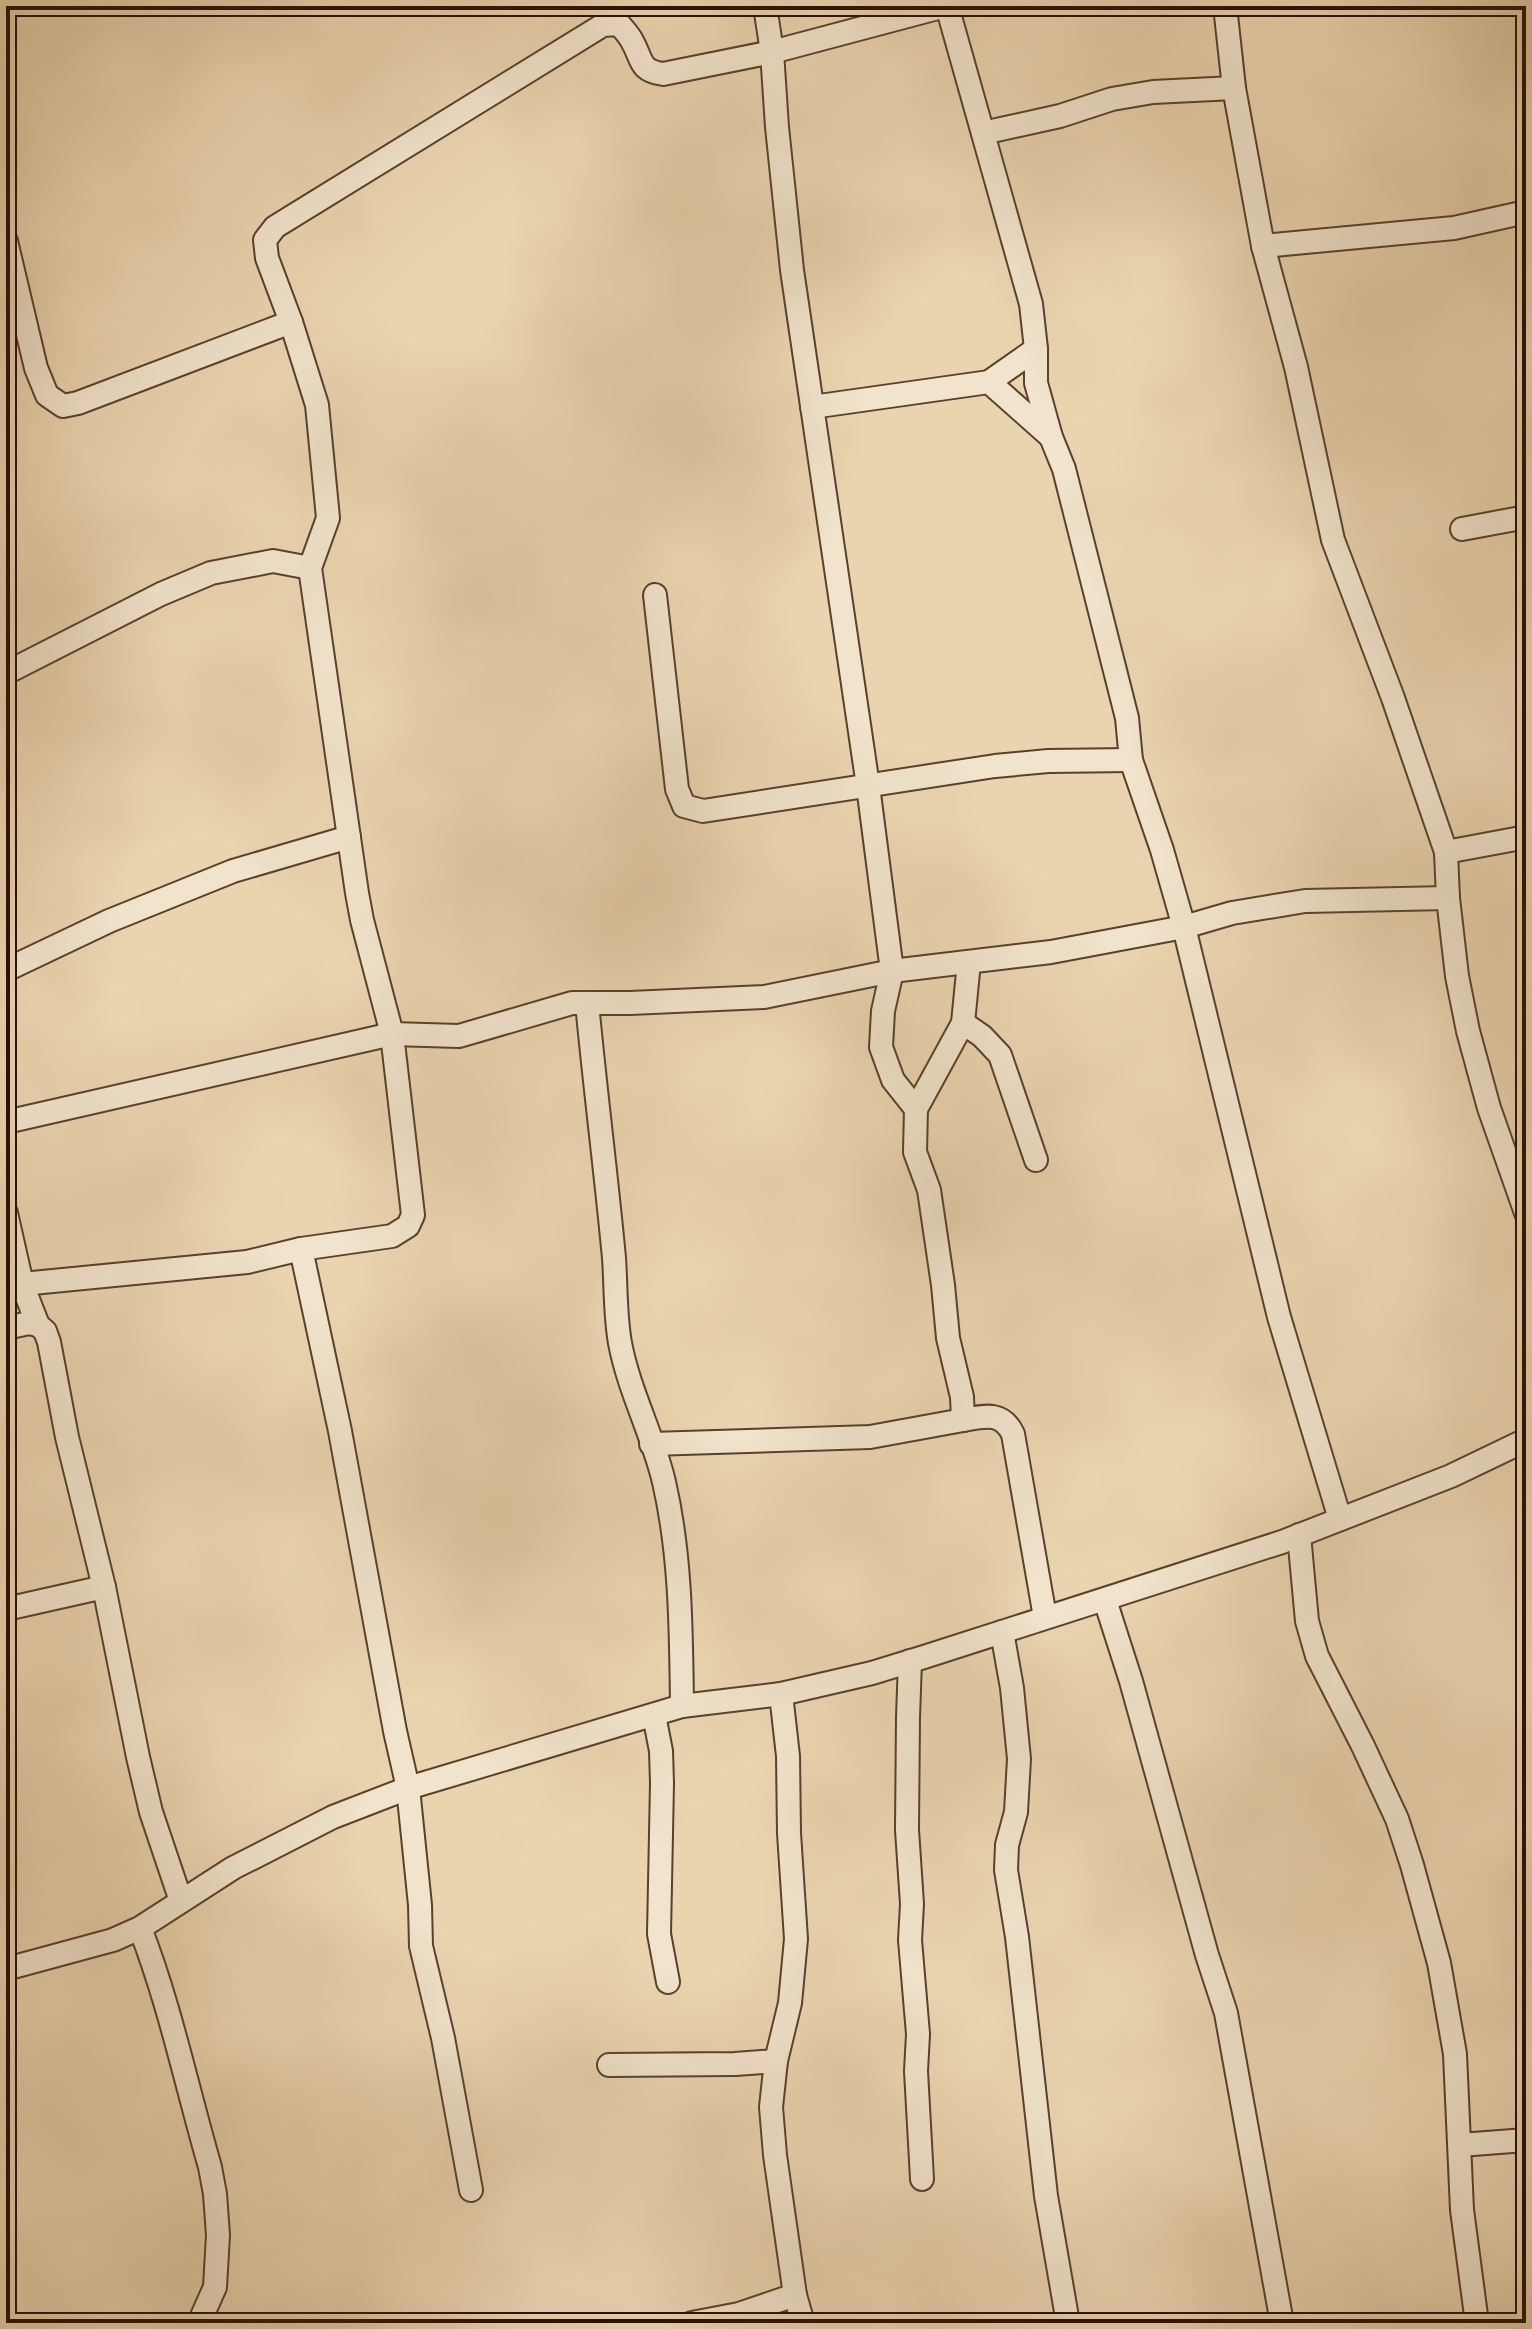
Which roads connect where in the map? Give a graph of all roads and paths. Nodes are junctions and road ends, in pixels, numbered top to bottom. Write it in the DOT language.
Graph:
graph roads {
  1 [pos="765,6"];
  2 [pos="946,6"];
  3 [pos="1225,6"];
  4 [pos="772,52"];
  5 [pos="1234,88"];
  6 [pos="983,133"];
  7 [pos="1526,212"];
  8 [pos="6,241"];
  9 [pos="1263,246"];
  10 [pos="291,322"];
  11 [pos="1036,349"];
  12 [pos="989,382"];
  13 [pos="812,407"];
  14 [pos="1051,437"];
  15 [pos="1526,517"];
  16 [pos="1462,529"];
  17 [pos="310,568"];
  18 [pos="655,595"];
  19 [pos="6,673"];
  20 [pos="1131,760"];
  21 [pos="868,786"];
  22 [pos="349,837"];
  23 [pos="1526,837"];
  24 [pos="1446,852"];
  25 [pos="1448,898"];
  26 [pos="1184,927"];
  27 [pos="969,962"];
  28 [pos="6,970"];
  29 [pos="892,971"];
  30 [pos="587,1003"];
  31 [pos="963,1023"];
  32 [pos="392,1034"];
  33 [pos="916,1109"];
  34 [pos="6,1122"];
  35 [pos="1036,1160"];
  36 [pos="6,1213"];
  37 [pos="1526,1213"];
  38 [pos="301,1249"];
  39 [pos="22,1284"];
  40 [pos="38,1325"];
  41 [pos="6,1328"];
  42 [pos="963,1420"];
  43 [pos="1526,1440"];
  44 [pos="651,1444"];
  45 [pos="1340,1519"];
  46 [pos="1299,1535"];
  47 [pos="104,1587"];
  48 [pos="1105,1600"];
  49 [pos="6,1609"];
  50 [pos="1045,1617"];
  51 [pos="1002,1632"];
  52 [pos="910,1661"];
  53 [pos="781,1694"];
  54 [pos="682,1706"];
  55 [pos="654,1715"];
  56 [pos="408,1788"];
  57 [pos="181,1901"];
  58 [pos="140,1928"];
  59 [pos="6,1969"];
  60 [pos="668,1982"];
  61 [pos="776,2061"];
  62 [pos="609,2065"];
  63 [pos="1526,2140"];
  64 [pos="1460,2145"];
  65 [pos="922,2179"];
  66 [pos="471,2190"];
  67 [pos="795,2295"];
  68 [pos="199,2323"];
  69 [pos="692,2323"];
  70 [pos="803,2323"];
  71 [pos="1068,2323"];
  72 [pos="1282,2323"];
  73 [pos="1477,2323"];
  1 -- 4 [label="street"];
  2 -- 4 [label="street"];
  2 -- 6 [label="street"];
  3 -- 5 [label="street"];
  4 -- 10 [label="street"];
  4 -- 13 [label="street"];
  5 -- 6 [label="street"];
  5 -- 9 [label="street"];
  6 -- 11 [label="street"];
  7 -- 9 [label="street"];
  8 -- 10 [label="street"];
  9 -- 24 [label="street"];
  10 -- 17 [label="street"];
  11 -- 12 [label="street"];
  11 -- 14 [label="street"];
  12 -- 13 [label="street"];
  12 -- 14 [label="street"];
  13 -- 21 [label="street"];
  14 -- 20 [label="street"];
  15 -- 16 [label="street"];
  17 -- 19 [label="street"];
  17 -- 22 [label="street"];
  18 -- 21 [label="street"];
  20 -- 21 [label="street"];
  20 -- 26 [label="street"];
  21 -- 29 [label="street"];
  22 -- 28 [label="street"];
  22 -- 32 [label="street"];
  23 -- 24 [label="street"];
  24 -- 25 [label="street"];
  25 -- 26 [label="street"];
  25 -- 37 [label="street"];
  26 -- 27 [label="street"];
  26 -- 45 [label="street"];
  27 -- 29 [label="street"];
  27 -- 31 [label="street"];
  29 -- 30 [label="street"];
  29 -- 33 [label="street"];
  30 -- 32 [label="street"];
  30 -- 44 [label="street"];
  31 -- 33 [label="street"];
  31 -- 35 [label="street"];
  32 -- 34 [label="street"];
  32 -- 38 [label="street"];
  33 -- 42 [label="street"];
  36 -- 39 [label="street"];
  38 -- 39 [label="street"];
  38 -- 56 [label="street"];
  39 -- 40 [label="street"];
  40 -- 41 [label="street"];
  40 -- 47 [label="street"];
  42 -- 44 [label="street"];
  42 -- 50 [label="street"];
  43 -- 45 [label="street"];
  44 -- 54 [label="street"];
  45 -- 46 [label="street"];
  46 -- 48 [label="street"];
  46 -- 64 [label="street"];
  47 -- 49 [label="street"];
  47 -- 57 [label="street"];
  48 -- 50 [label="street"];
  48 -- 72 [label="street"];
  50 -- 51 [label="street"];
  51 -- 52 [label="street"];
  51 -- 71 [label="street"];
  52 -- 53 [label="street"];
  52 -- 65 [label="street"];
  53 -- 54 [label="street"];
  53 -- 61 [label="street"];
  54 -- 55 [label="street"];
  55 -- 56 [label="street"];
  55 -- 60 [label="street"];
  56 -- 57 [label="street"];
  56 -- 66 [label="street"];
  57 -- 58 [label="street"];
  58 -- 59 [label="street"];
  58 -- 68 [label="street"];
  61 -- 62 [label="street"];
  61 -- 67 [label="street"];
  63 -- 64 [label="street"];
  64 -- 73 [label="street"];
  67 -- 69 [label="street"];
  67 -- 70 [label="street"];
}
